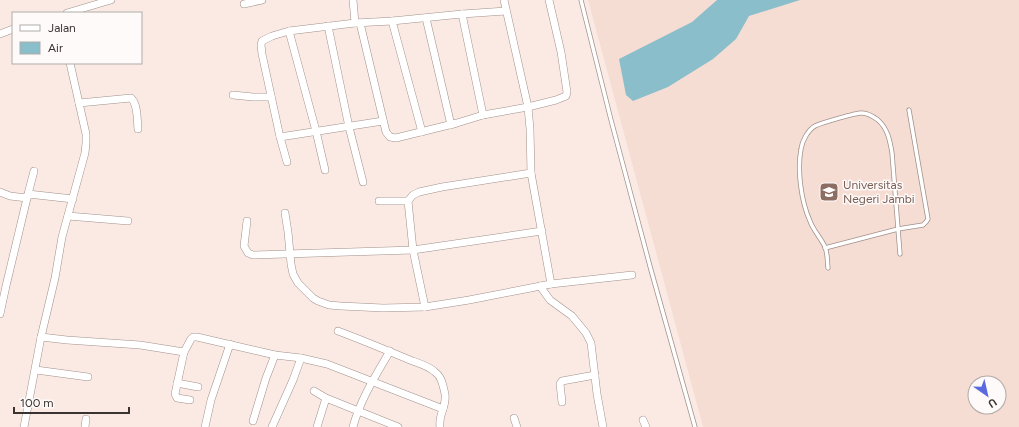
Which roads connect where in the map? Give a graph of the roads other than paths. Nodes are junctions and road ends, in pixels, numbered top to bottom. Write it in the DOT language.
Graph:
graph roads {
  1 [pos="111,0"];
  2 [pos="262,0"];
  3 [pos="353,0"];
  4 [pos="504,0"];
  5 [pos="549,0"];
  6 [pos="581,0"];
  7 [pos="244,4"];
  8 [pos="506,11"];
  9 [pos="70,12"];
  10 [pos="462,14"];
  11 [pos="426,18"];
  12 [pos="392,21"];
  13 [pos="357,23"];
  14 [pos="328,26"];
  15 [pos="12,29"];
  16 [pos="289,31"];
  17 [pos="0,34"];
  18 [pos="70,64"];
  19 [pos="233,95"];
  20 [pos="271,97"];
  21 [pos="79,103"];
  22 [pos="528,107"];
  23 [pos="909,110"];
  24 [pos="483,115"];
  25 [pos="383,121"];
  26 [pos="451,125"];
  27 [pos="350,127"];
  28 [pos="138,129"];
  29 [pos="316,131"];
  30 [pos="422,132"];
  31 [pos="280,137"];
  32 [pos="287,162"];
  33 [pos="325,170"];
  34 [pos="34,171"];
  35 [pos="531,173"];
  36 [pos="363,182"];
  37 [pos="0,192"];
  38 [pos="27,196"];
  39 [pos="73,199"];
  40 [pos="379,201"];
  41 [pos="408,201"];
  42 [pos="285,213"];
  43 [pos="68,216"];
  44 [pos="128,221"];
  45 [pos="247,221"];
  46 [pos="898,229"];
  47 [pos="542,231"];
  48 [pos="825,248"];
  49 [pos="413,250"];
  50 [pos="290,253"];
  51 [pos="900,254"];
  52 [pos="828,268"];
  53 [pos="632,275"];
  54 [pos="551,284"];
  55 [pos="540,286"];
  56 [pos="425,307"];
  57 [pos="0,314"];
  58 [pos="338,331"];
  59 [pos="41,337"];
  60 [pos="230,344"];
  61 [pos="390,351"];
  62 [pos="184,352"];
  63 [pos="275,355"];
  64 [pos="301,358"];
  65 [pos="36,370"];
  66 [pos="595,375"];
  67 [pos="88,377"];
  68 [pos="372,381"];
  69 [pos="177,383"];
  70 [pos="198,387"];
  71 [pos="314,391"];
  72 [pos="326,398"];
  73 [pos="190,400"];
  74 [pos="562,402"];
  75 [pos="443,409"];
  76 [pos="358,410"];
  77 [pos="514,418"];
  78 [pos="86,419"];
  79 [pos="643,420"];
  80 [pos="252,421"];
  81 [pos="24,427"];
  82 [pos="85,427"];
  83 [pos="205,427"];
  84 [pos="272,427"];
  85 [pos="317,427"];
  86 [pos="353,427"];
  87 [pos="398,427"];
  88 [pos="440,427"];
  89 [pos="517,427"];
  90 [pos="603,427"];
  91 [pos="646,427"];
  92 [pos="695,427"];
  1 -- 9 [label="street"];
  2 -- 7 [label="street"];
  3 -- 13 [label="street"];
  4 -- 8 [label="street"];
  5 -- 22 [label="street"];
  6 -- 92 [label="lane"];
  8 -- 10 [label="street"];
  8 -- 22 [label="street"];
  10 -- 11 [label="street"];
  10 -- 24 [label="street"];
  11 -- 12 [label="street"];
  11 -- 26 [label="street"];
  12 -- 13 [label="street"];
  12 -- 30 [label="street"];
  13 -- 14 [label="street"];
  13 -- 25 [label="street"];
  14 -- 16 [label="street"];
  14 -- 27 [label="street"];
  15 -- 17 [label="street"];
  16 -- 20 [label="street"];
  16 -- 29 [label="street"];
  18 -- 21 [label="street"];
  19 -- 20 [label="street"];
  20 -- 31 [label="street"];
  21 -- 28 [label="street"];
  21 -- 39 [label="street"];
  22 -- 24 [label="street"];
  22 -- 35 [label="street"];
  23 -- 46 [label="lane"];
  24 -- 26 [label="street"];
  25 -- 27 [label="street"];
  25 -- 30 [label="street"];
  26 -- 30 [label="street"];
  27 -- 29 [label="street"];
  27 -- 36 [label="street"];
  29 -- 31 [label="street"];
  29 -- 33 [label="street"];
  31 -- 32 [label="street"];
  34 -- 38 [label="street"];
  35 -- 41 [label="street"];
  35 -- 47 [label="street"];
  37 -- 38 [label="street"];
  38 -- 39 [label="street"];
  38 -- 57 [label="street"];
  39 -- 43 [label="street"];
  40 -- 41 [label="street"];
  41 -- 49 [label="street"];
  42 -- 50 [label="street"];
  43 -- 44 [label="street"];
  43 -- 59 [label="street"];
  45 -- 50 [label="street"];
  46 -- 48 [label="lane"];
  46 -- 48 [label="lane"];
  46 -- 51 [label="lane"];
  47 -- 49 [label="street"];
  47 -- 54 [label="street"];
  48 -- 52 [label="lane"];
  49 -- 50 [label="street"];
  49 -- 56 [label="street"];
  50 -- 56 [label="street"];
  53 -- 54 [label="street"];
  54 -- 55 [label="street"];
  55 -- 56 [label="street"];
  55 -- 66 [label="street"];
  58 -- 61 [label="street"];
  59 -- 62 [label="street"];
  59 -- 65 [label="street"];
  60 -- 62 [label="street"];
  60 -- 63 [label="street"];
  60 -- 83 [label="street"];
  61 -- 68 [label="street"];
  61 -- 75 [label="street"];
  62 -- 69 [label="street"];
  63 -- 64 [label="street"];
  63 -- 80 [label="street"];
  64 -- 68 [label="street"];
  64 -- 84 [label="street"];
  65 -- 67 [label="street"];
  65 -- 81 [label="street"];
  66 -- 74 [label="street"];
  66 -- 90 [label="street"];
  68 -- 75 [label="street"];
  68 -- 76 [label="street"];
  69 -- 70 [label="street"];
  69 -- 73 [label="street"];
  71 -- 72 [label="street"];
  72 -- 76 [label="street"];
  72 -- 85 [label="street"];
  75 -- 88 [label="street"];
  76 -- 86 [label="street"];
  76 -- 87 [label="street"];
  77 -- 89 [label="street"];
  78 -- 82 [label="street"];
  79 -- 91 [label="street"];
}
